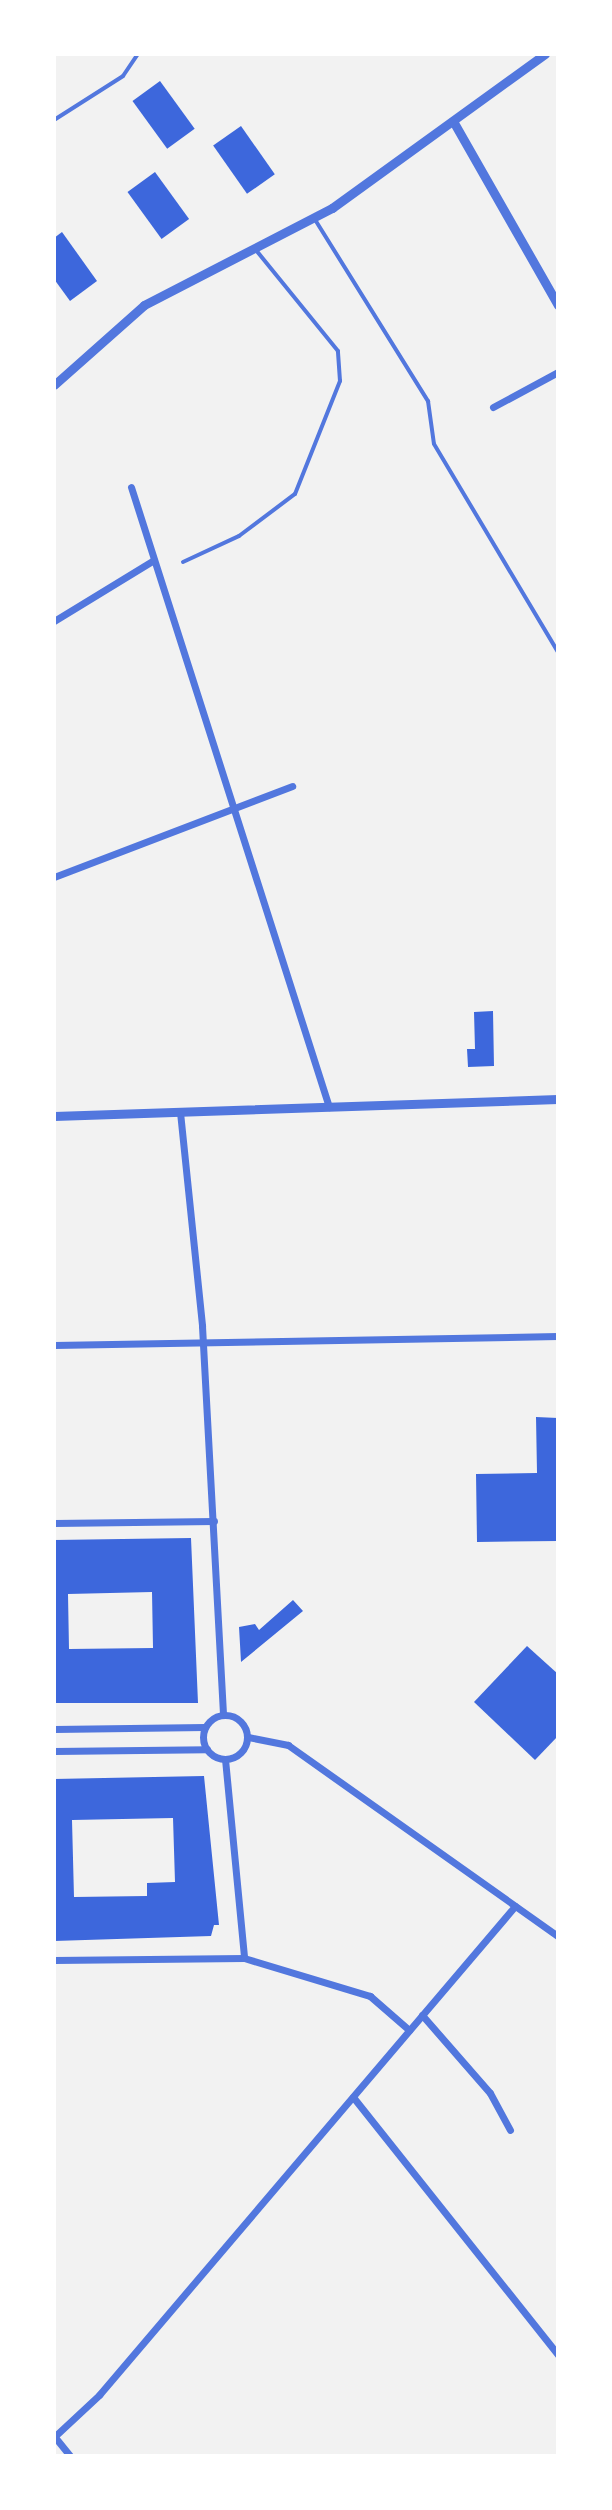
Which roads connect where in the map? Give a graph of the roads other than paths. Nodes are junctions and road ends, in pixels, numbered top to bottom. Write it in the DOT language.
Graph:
graph roads {
  1 [pos="138,54"];
  2 [pos="545,54"];
  3 [pos="54,120"];
  4 [pos="453,121"];
  5 [pos="314,218"];
  6 [pos="254,248"];
  7 [pos="558,305"];
  8 [pos="558,372"];
  9 [pos="54,385"];
  10 [pos="493,407"];
  11 [pos="131,487"];
  12 [pos="154,560"];
  13 [pos="183,562"];
  14 [pos="54,621"];
  15 [pos="558,652"];
  16 [pos="292,786"];
  17 [pos="230,809"];
  18 [pos="54,877"];
  19 [pos="558,1099"];
  20 [pos="329,1107"];
  21 [pos="180,1112"];
  22 [pos="54,1116"];
  23 [pos="558,1336"];
  24 [pos="200,1342"];
  25 [pos="54,1345"];
  26 [pos="214,1521"];
  27 [pos="54,1523"];
  28 [pos="223,1714"];
  29 [pos="205,1727"];
  30 [pos="54,1729"];
  31 [pos="248,1737"];
  32 [pos="207,1749"];
  33 [pos="54,1751"];
  34 [pos="225,1759"];
  35 [pos="515,1906"];
  36 [pos="558,1936"];
  37 [pos="244,1958"];
  38 [pos="54,1960"];
  39 [pos="422,2015"];
  40 [pos="409,2030"];
  41 [pos="353,2097"];
  42 [pos="510,2130"];
  43 [pos="558,2355"];
  44 [pos="54,2436"];
  45 [pos="70,2456"];
  1 -- 3 [label="lane"];
  2 -- 4 [label="street"];
  4 -- 5 [label="street"];
  4 -- 7 [label="street"];
  5 -- 6 [label="street"];
  5 -- 15 [label="lane"];
  6 -- 9 [label="street"];
  6 -- 13 [label="lane"];
  8 -- 10 [label="street"];
  11 -- 12 [label="street"];
  12 -- 14 [label="street"];
  12 -- 17 [label="street"];
  16 -- 17 [label="street"];
  17 -- 18 [label="street"];
  17 -- 20 [label="street"];
  19 -- 20 [label="street"];
  20 -- 21 [label="street"];
  21 -- 22 [label="street"];
  21 -- 24 [label="street"];
  23 -- 24 [label="street"];
  24 -- 25 [label="street"];
  24 -- 26 [label="street"];
  26 -- 27 [label="street"];
  26 -- 28 [label="street"];
  28 -- 29 [label="street"];
  28 -- 31 [label="street"];
  29 -- 30 [label="street"];
  29 -- 32 [label="street"];
  31 -- 34 [label="street"];
  31 -- 35 [label="street"];
  32 -- 33 [label="street"];
  32 -- 34 [label="street"];
  34 -- 37 [label="street"];
  35 -- 36 [label="street"];
  35 -- 39 [label="street"];
  37 -- 38 [label="street"];
  37 -- 40 [label="street"];
  39 -- 40 [label="street"];
  39 -- 42 [label="street"];
  40 -- 41 [label="street"];
  41 -- 43 [label="street"];
  41 -- 44 [label="street"];
  44 -- 45 [label="street"];
}
